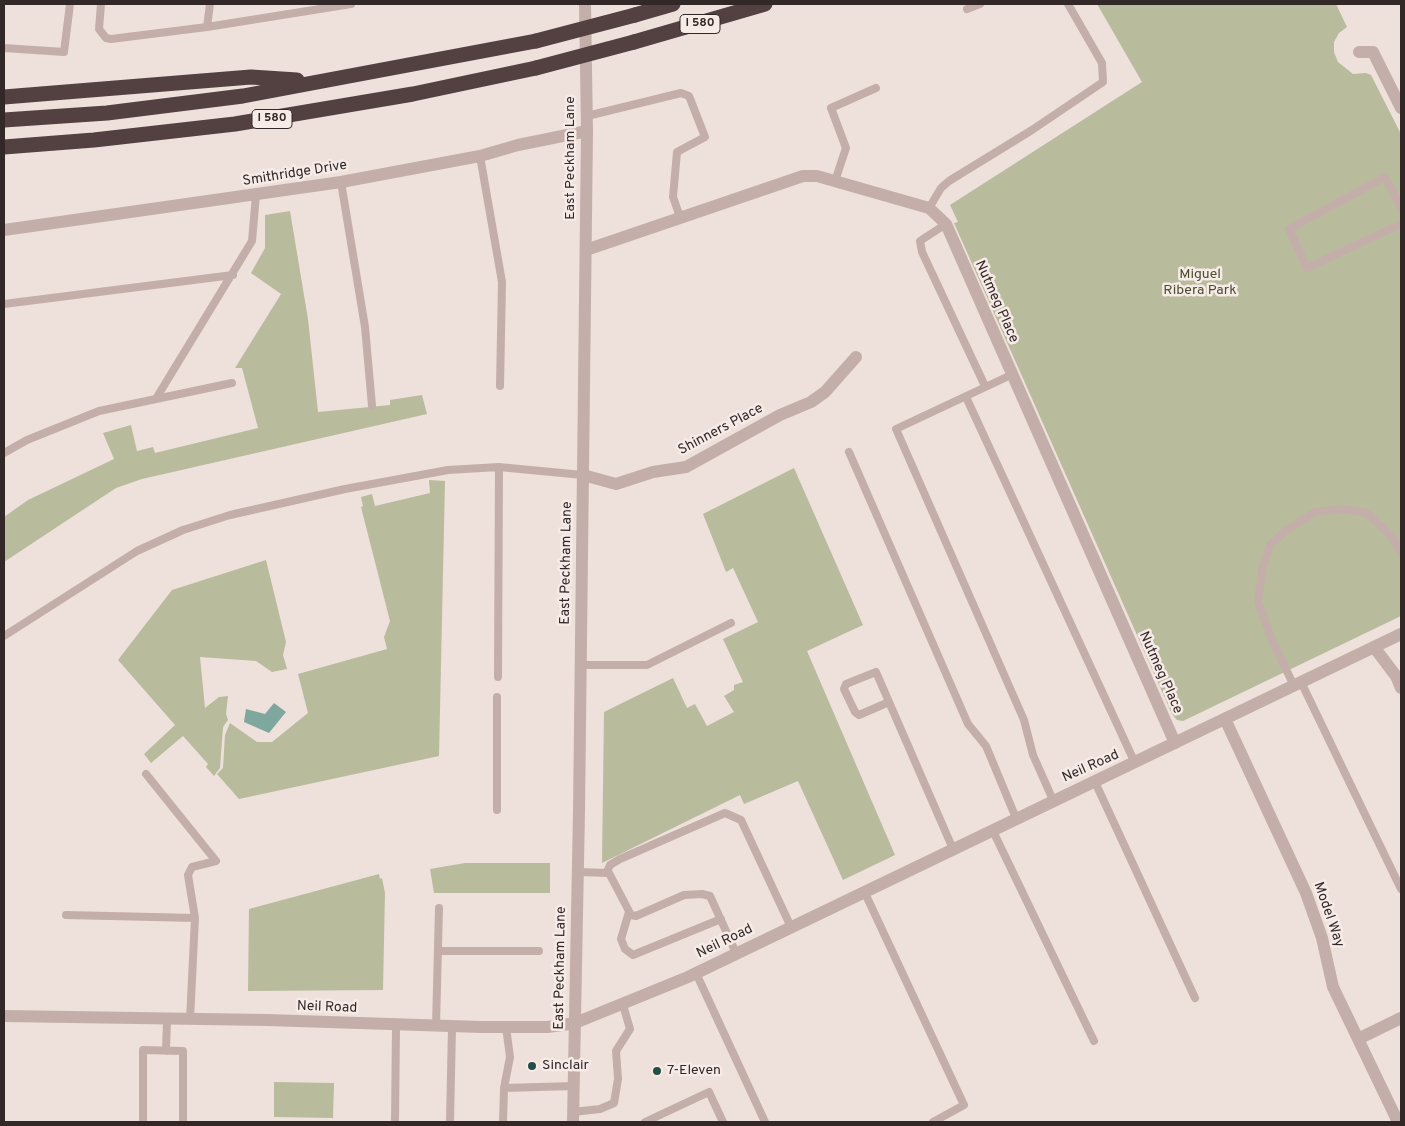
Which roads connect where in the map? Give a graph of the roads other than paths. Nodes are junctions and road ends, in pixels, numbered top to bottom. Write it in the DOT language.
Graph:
graph roads {
  1 [pos="70,4"];
  2 [pos="101,4"];
  3 [pos="210,4"];
  4 [pos="351,4"];
  5 [pos="585,4"];
  6 [pos="673,4"];
  7 [pos="765,4"];
  8 [pos="980,4"];
  9 [pos="1068,4"];
  10 [pos="967,9"];
  11 [pos="207,27"];
  12 [pos="4,48"];
  13 [pos="1359,52"];
  14 [pos="321,82"];
  15 [pos="876,88"];
  16 [pos="4,97"];
  17 [pos="1401,108"];
  18 [pos="587,116"];
  19 [pos="4,120"];
  20 [pos="587,131"];
  21 [pos="4,147"];
  22 [pos="480,156"];
  23 [pos="835,180"];
  24 [pos="341,182"];
  25 [pos="256,195"];
  26 [pos="929,208"];
  27 [pos="1401,208"];
  28 [pos="680,217"];
  29 [pos="946,224"];
  30 [pos="1401,224"];
  31 [pos="4,230"];
  32 [pos="586,250"];
  33 [pos="233,275"];
  34 [pos="4,304"];
  35 [pos="856,357"];
  36 [pos="1011,374"];
  37 [pos="232,383"];
  38 [pos="500,386"];
  39 [pos="986,386"];
  40 [pos="157,397"];
  41 [pos="966,398"];
  42 [pos="372,406"];
  43 [pos="849,452"];
  44 [pos="4,453"];
  45 [pos="499,467"];
  46 [pos="583,475"];
  47 [pos="1401,553"];
  48 [pos="731,623"];
  49 [pos="1401,634"];
  50 [pos="4,636"];
  51 [pos="1374,647"];
  52 [pos="581,665"];
  53 [pos="498,677"];
  54 [pos="1298,684"];
  55 [pos="1401,688"];
  56 [pos="497,697"];
  57 [pos="889,702"];
  58 [pos="1225,719"];
  59 [pos="1175,743"];
  60 [pos="1135,763"];
  61 [pos="146,774"];
  62 [pos="1095,782"];
  63 [pos="1053,800"];
  64 [pos="497,810"];
  65 [pos="1016,818"];
  66 [pos="992,829"];
  67 [pos="953,849"];
  68 [pos="578,872"];
  69 [pos="607,872"];
  70 [pos="1401,889"];
  71 [pos="864,892"];
  72 [pos="439,908"];
  73 [pos="629,912"];
  74 [pos="66,916"];
  75 [pos="195,918"];
  76 [pos="721,919"];
  77 [pos="791,927"];
  78 [pos="439,951"];
  79 [pos="539,951"];
  80 [pos="736,953"];
  81 [pos="696,972"];
  82 [pos="1196,998"];
  83 [pos="623,1005"];
  84 [pos="4,1016"];
  85 [pos="1401,1018"];
  86 [pos="167,1019"];
  87 [pos="190,1020"];
  88 [pos="575,1023"];
  89 [pos="396,1026"];
  90 [pos="436,1026"];
  91 [pos="452,1027"];
  92 [pos="506,1027"];
  93 [pos="1358,1039"];
  94 [pos="1094,1041"];
  95 [pos="166,1051"];
  96 [pos="574,1086"];
  97 [pos="504,1088"];
  98 [pos="573,1117"];
  99 [pos="143,1122"];
  100 [pos="183,1122"];
  101 [pos="395,1122"];
  102 [pos="450,1122"];
  103 [pos="503,1122"];
  104 [pos="645,1122"];
  105 [pos="723,1122"];
  106 [pos="765,1122"];
  107 [pos="933,1122"];
  108 [pos="1398,1122"];
  1 -- 12 [label="lane"];
  2 -- 11 [label="lane"];
  3 -- 11 [label="lane"];
  4 -- 11 [label="lane"];
  5 -- 18 [label="street, East Peckham Lane"];
  6 -- 14 [label="highway, I 580, bridge"];
  7 -- 21 [label="highway, I 580, bridge"];
  8 -- 10 [label="lane"];
  9 -- 26 [label="lane"];
  13 -- 17 [label="street"];
  14 -- 16 [label="highway"];
  14 -- 19 [label="highway, I 580"];
  15 -- 23 [label="lane"];
  18 -- 20 [label="street, East Peckham Lane"];
  18 -- 28 [label="lane"];
  20 -- 22 [label="street, Smithridge Drive"];
  20 -- 32 [label="street, East Peckham Lane"];
  22 -- 24 [label="street, Smithridge Drive"];
  22 -- 38 [label="lane"];
  23 -- 26 [label="street, Nutmeg Place"];
  23 -- 28 [label="street, Nutmeg Place"];
  24 -- 25 [label="street, Smithridge Drive"];
  24 -- 42 [label="lane"];
  25 -- 31 [label="street, Smithridge Drive"];
  25 -- 33 [label="lane"];
  26 -- 29 [label="street, Nutmeg Place"];
  27 -- 30 [label="lane"];
  28 -- 32 [label="street, Nutmeg Place"];
  29 -- 36 [label="street, Nutmeg Place"];
  29 -- 39 [label="lane"];
  32 -- 46 [label="street, East Peckham Lane"];
  33 -- 34 [label="lane"];
  33 -- 40 [label="lane"];
  35 -- 46 [label="street, Shinners Place"];
  36 -- 39 [label="lane"];
  36 -- 59 [label="street, Nutmeg Place"];
  37 -- 40 [label="lane"];
  39 -- 41 [label="lane"];
  40 -- 44 [label="lane"];
  41 -- 60 [label="lane"];
  41 -- 63 [label="lane"];
  43 -- 65 [label="lane"];
  45 -- 46 [label="lane"];
  45 -- 50 [label="lane"];
  45 -- 53 [label="lane"];
  46 -- 52 [label="street, East Peckham Lane"];
  47 -- 54 [label="lane"];
  48 -- 52 [label="lane"];
  49 -- 51 [label="street, Neil Road"];
  51 -- 54 [label="street, Neil Road"];
  51 -- 55 [label="street"];
  52 -- 68 [label="street, East Peckham Lane"];
  54 -- 58 [label="street, Neil Road"];
  54 -- 70 [label="lane"];
  56 -- 64 [label="lane"];
  57 -- 57 [label="lane"];
  57 -- 67 [label="lane"];
  58 -- 59 [label="street, Neil Road"];
  58 -- 93 [label="street, Model Way"];
  59 -- 60 [label="street, Neil Road"];
  60 -- 62 [label="street, Neil Road"];
  61 -- 75 [label="lane"];
  62 -- 63 [label="street, Neil Road"];
  62 -- 82 [label="lane"];
  63 -- 65 [label="street, Neil Road"];
  65 -- 66 [label="street, Neil Road"];
  66 -- 67 [label="street, Neil Road"];
  66 -- 94 [label="lane"];
  67 -- 71 [label="street, Neil Road"];
  68 -- 69 [label="lane"];
  68 -- 88 [label="street, East Peckham Lane"];
  69 -- 73 [label="lane"];
  69 -- 77 [label="lane"];
  71 -- 77 [label="street, Neil Road"];
  71 -- 107 [label="lane"];
  72 -- 78 [label="lane"];
  73 -- 76 [label="lane"];
  73 -- 76 [label="lane"];
  74 -- 75 [label="lane"];
  75 -- 87 [label="lane"];
  76 -- 80 [label="lane"];
  77 -- 80 [label="street, Neil Road"];
  78 -- 79 [label="lane"];
  78 -- 90 [label="lane"];
  80 -- 81 [label="street, Neil Road"];
  81 -- 83 [label="street, Neil Road"];
  81 -- 106 [label="lane"];
  83 -- 88 [label="street, Neil Road"];
  83 -- 98 [label="lane"];
  84 -- 86 [label="street, Neil Road"];
  85 -- 93 [label="street"];
  86 -- 87 [label="street, Neil Road"];
  86 -- 95 [label="lane"];
  87 -- 89 [label="street, Neil Road"];
  88 -- 92 [label="street, Neil Road"];
  88 -- 96 [label="street, East Peckham Lane"];
  89 -- 90 [label="street, Neil Road"];
  89 -- 101 [label="lane"];
  90 -- 91 [label="street, Neil Road"];
  91 -- 92 [label="street, Neil Road"];
  91 -- 102 [label="lane"];
  92 -- 97 [label="lane"];
  93 -- 108 [label="street, Model Way"];
  95 -- 99 [label="lane"];
  95 -- 100 [label="lane"];
  96 -- 97 [label="lane"];
  96 -- 98 [label="street, East Peckham Lane"];
  97 -- 103 [label="lane"];
  104 -- 105 [label="lane"];
}
